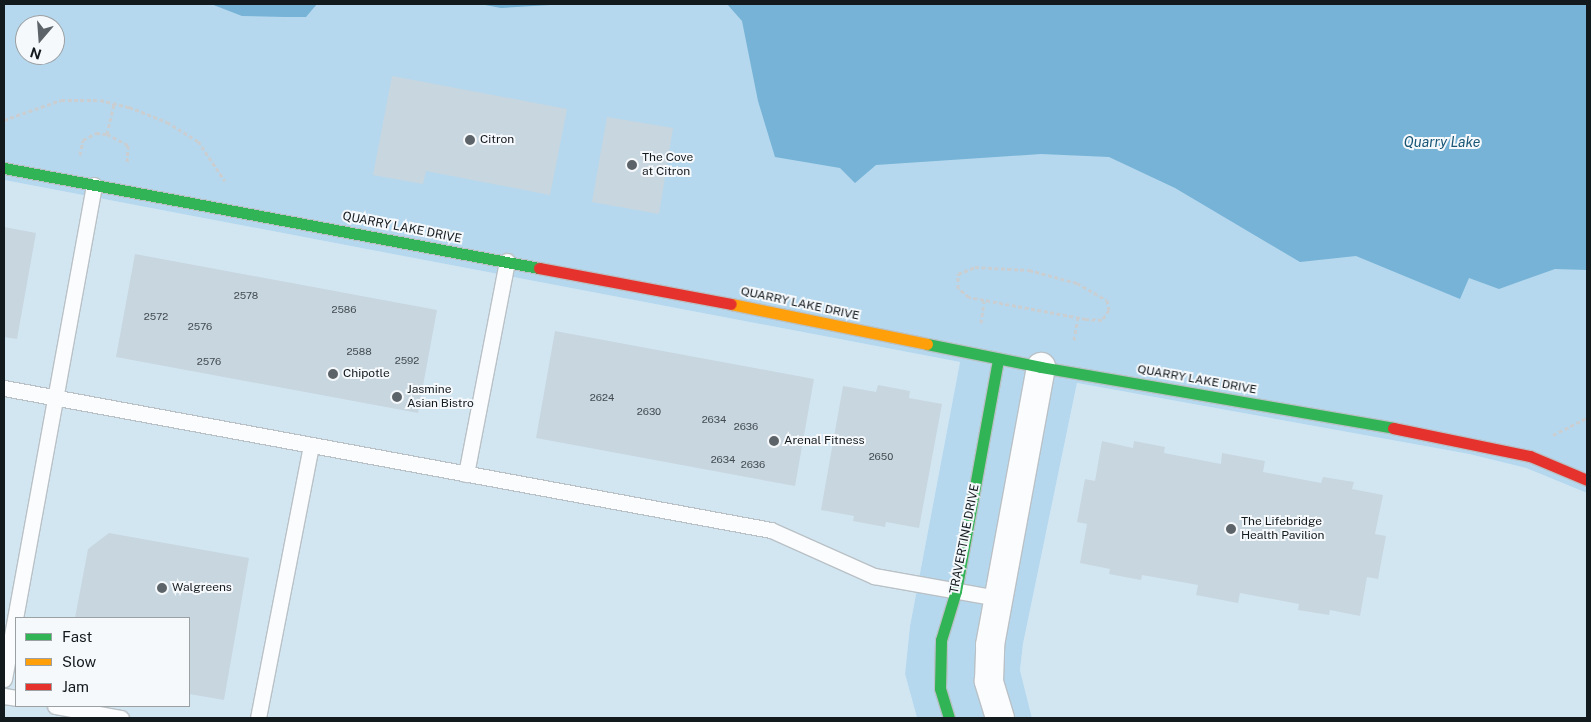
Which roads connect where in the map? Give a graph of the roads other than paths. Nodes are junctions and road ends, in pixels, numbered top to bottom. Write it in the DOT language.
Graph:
graph roads {
  1 [pos="4,168"];
  2 [pos="94,185"];
  3 [pos="507,261"];
  4 [pos="998,359"];
  5 [pos="1041,367"];
  6 [pos="4,388"];
  7 [pos="56,398"];
  8 [pos="310,445"];
  9 [pos="466,474"];
  10 [pos="1587,480"];
  11 [pos="956,591"];
  12 [pos="998,598"];
  13 [pos="16,617"];
  14 [pos="15,620"];
  15 [pos="4,680"];
  16 [pos="60,707"];
  17 [pos="121,718"];
  18 [pos="258,718"];
  19 [pos="949,718"];
  20 [pos="1000,718"];
  1 -- 2 [label="street, QUARRY LAKE DRIVE"];
  2 -- 3 [label="street, QUARRY LAKE DRIVE"];
  2 -- 7 [label="lane"];
  3 -- 4 [label="street, QUARRY LAKE DRIVE"];
  3 -- 9 [label="lane"];
  4 -- 5 [label="street, QUARRY LAKE DRIVE"];
  4 -- 11 [label="street, TRAVERTINE DRIVE"];
  5 -- 10 [label="street, QUARRY LAKE DRIVE"];
  5 -- 12 [label="street"];
  6 -- 7 [label="lane"];
  7 -- 8 [label="lane"];
  7 -- 13 [label="lane"];
  8 -- 9 [label="lane"];
  8 -- 18 [label="lane"];
  9 -- 11 [label="lane"];
  11 -- 12 [label="lane"];
  11 -- 19 [label="street, TRAVERTINE DRIVE"];
  12 -- 20 [label="street"];
  14 -- 15 [label="lane"];
  16 -- 17 [label="lane"];
}
